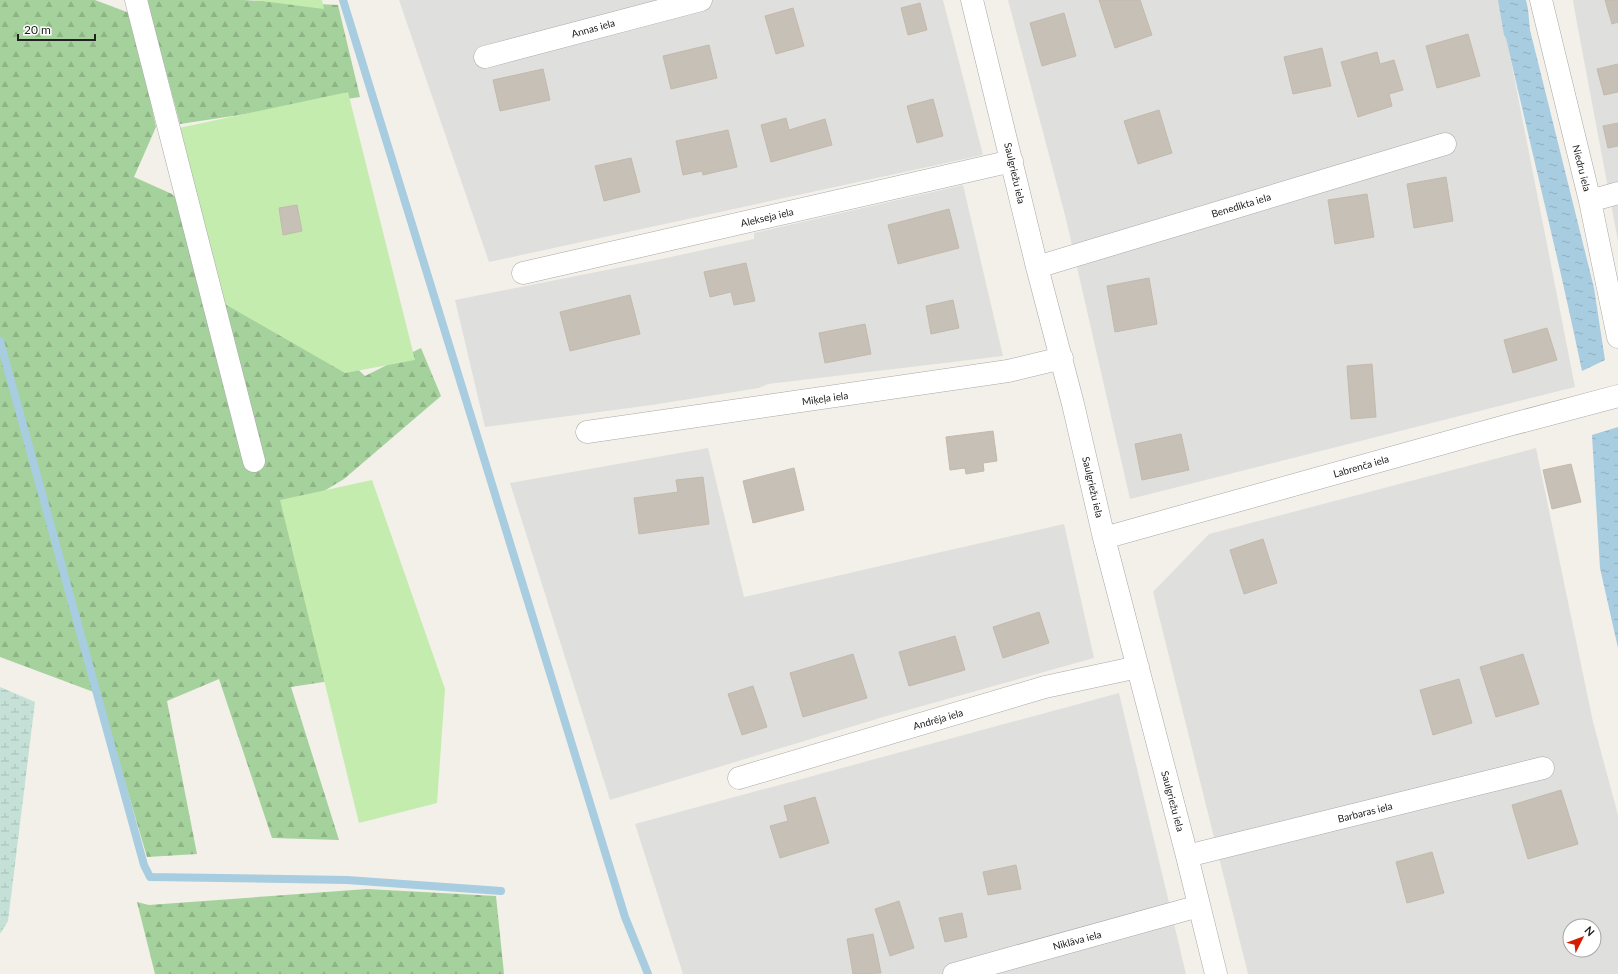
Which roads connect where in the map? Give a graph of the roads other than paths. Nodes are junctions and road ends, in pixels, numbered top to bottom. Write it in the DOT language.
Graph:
graph roads {
  1 [pos="136,0"];
  2 [pos="701,0"];
  3 [pos="972,0"];
  4 [pos="1541,0"];
  5 [pos="485,57"];
  6 [pos="1445,144"];
  7 [pos="1012,161"];
  8 [pos="1618,193"];
  9 [pos="1590,201"];
  10 [pos="1037,267"];
  11 [pos="523,273"];
  12 [pos="1618,337"];
  13 [pos="1062,358"];
  14 [pos="1618,396"];
  15 [pos="587,432"];
  16 [pos="254,461"];
  17 [pos="1104,538"];
  18 [pos="1138,667"];
  19 [pos="1543,768"];
  20 [pos="739,778"];
  21 [pos="1188,856"];
  22 [pos="1200,906"];
  23 [pos="954,974"];
  24 [pos="1216,974"];
  1 -- 16 [label="street"];
  2 -- 5 [label="street, Annas iela"];
  3 -- 7 [label="street, Saulgriežu iela"];
  4 -- 9 [label="street, Niedru iela"];
  6 -- 10 [label="street, Benedikta iela"];
  7 -- 10 [label="street, Saulgriežu iela"];
  7 -- 11 [label="street, Alekseja iela"];
  8 -- 9 [label="street"];
  9 -- 12 [label="street, Niedru iela"];
  10 -- 13 [label="street, Saulgriežu iela"];
  13 -- 15 [label="street, Miķeļa iela"];
  13 -- 17 [label="street, Saulgriežu iela"];
  14 -- 17 [label="street, Labrenča iela"];
  17 -- 18 [label="street, Saulgriežu iela"];
  18 -- 20 [label="street, Andrēja iela"];
  18 -- 21 [label="street, Saulgriežu iela"];
  19 -- 21 [label="street, Barbaras iela"];
  21 -- 22 [label="street, Saulgriežu iela"];
  22 -- 23 [label="street, Niklāva iela"];
  22 -- 24 [label="street, Saulgriežu iela"];
}
